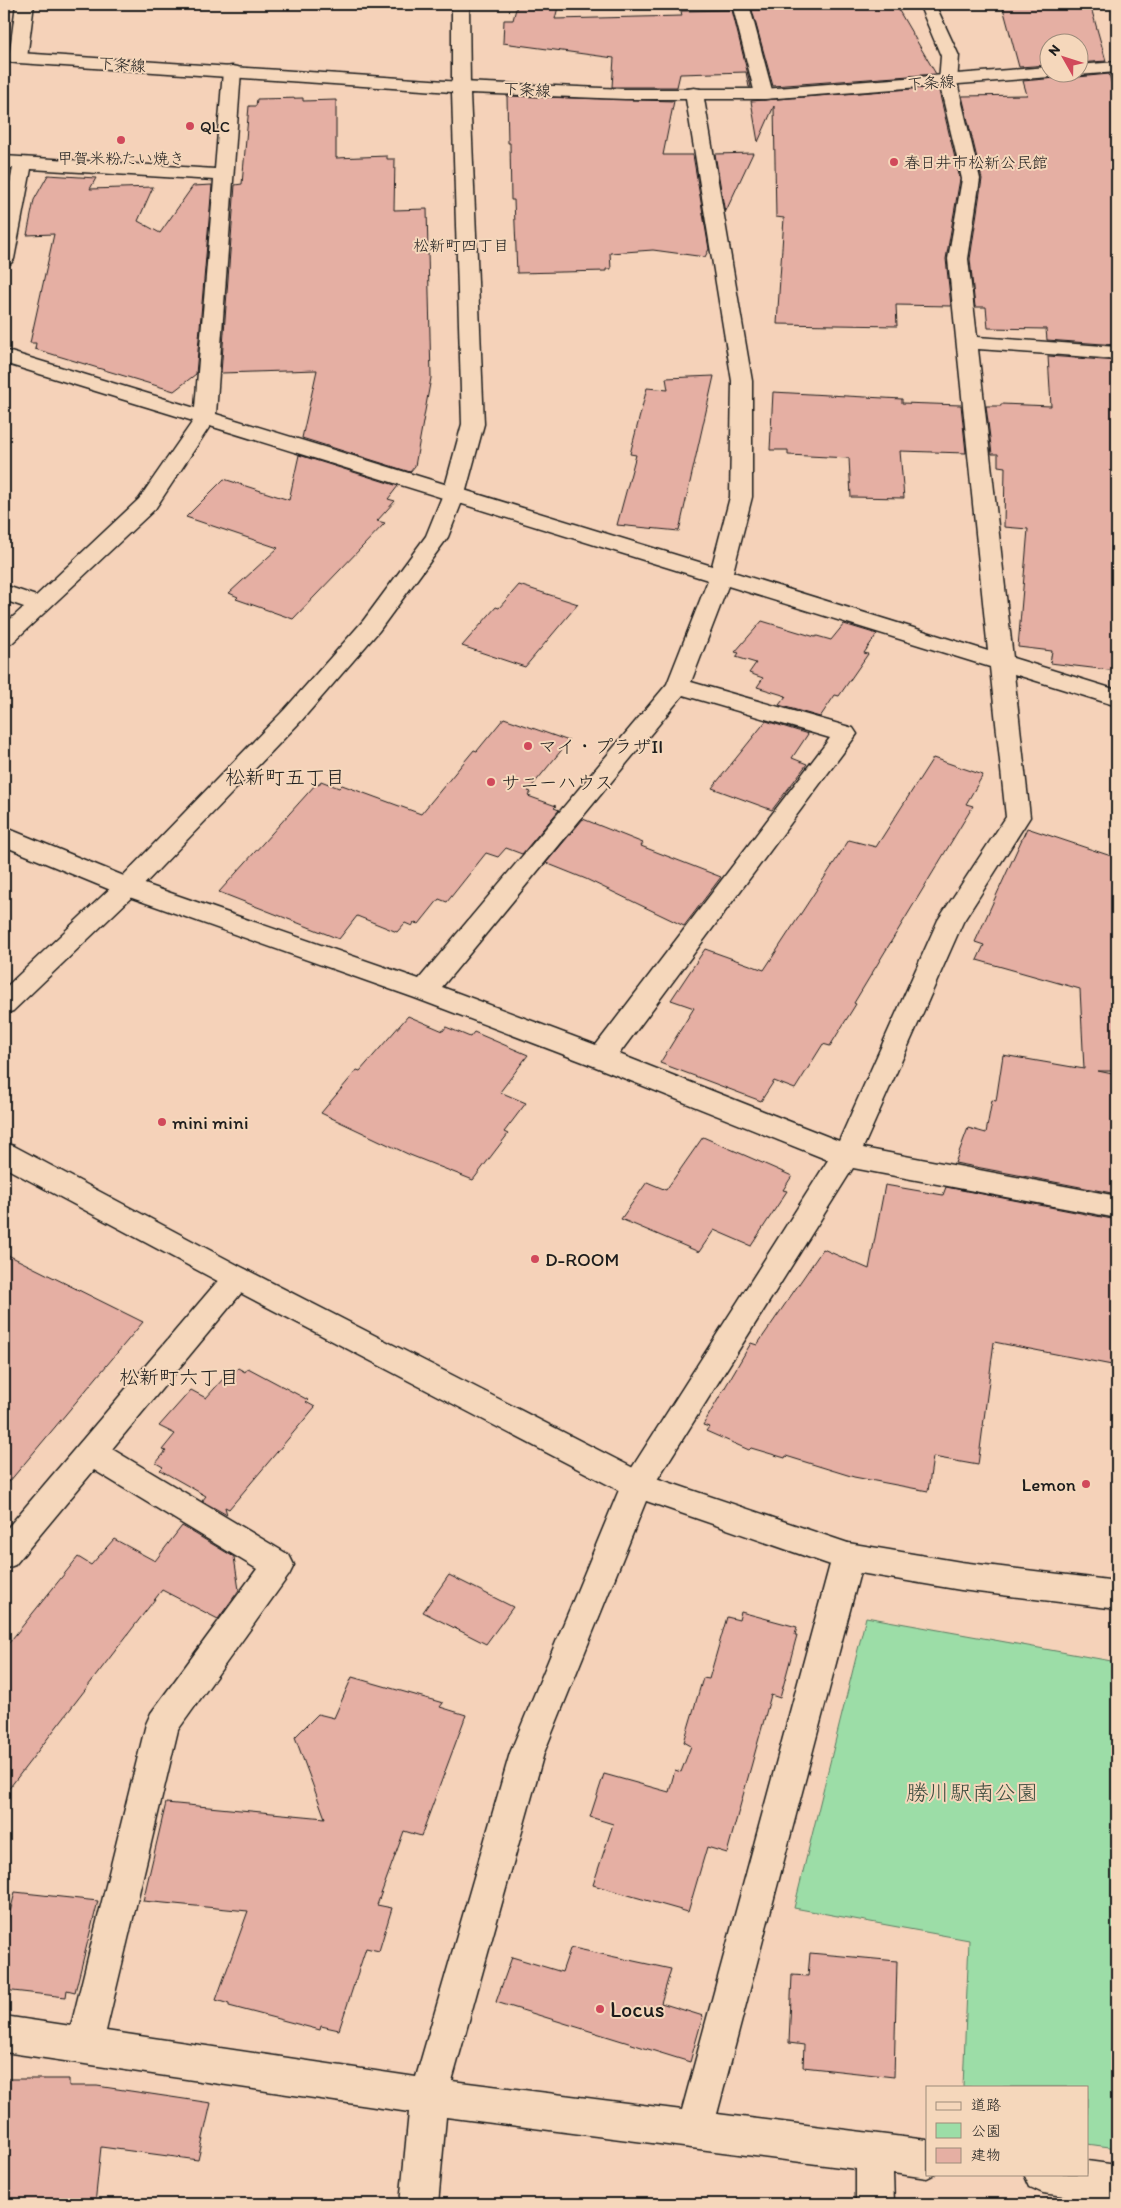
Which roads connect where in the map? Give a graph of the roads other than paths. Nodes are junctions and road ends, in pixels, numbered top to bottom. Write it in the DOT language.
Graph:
graph roads {
  1 [pos="25,4"];
  2 [pos="460,4"];
  3 [pos="740,4"];
  4 [pos="926,4"];
  5 [pos="11,57"];
  6 [pos="1117,66"];
  7 [pos="1088,69"];
  8 [pos="232,71"];
  9 [pos="1038,73"];
  10 [pos="948,82"];
  11 [pos="461,86"];
  12 [pos="694,94"];
  13 [pos="764,94"];
  14 [pos="13,162"];
  15 [pos="224,175"];
  16 [pos="4,259"];
  17 [pos="966,342"];
  18 [pos="1117,353"];
  19 [pos="4,356"];
  20 [pos="205,418"];
  21 [pos="454,494"];
  22 [pos="721,575"];
  23 [pos="4,592"];
  24 [pos="40,605"];
  25 [pos="4,638"];
  26 [pos="1001,661"];
  27 [pos="678,686"];
  28 [pos="1117,698"];
  29 [pos="4,836"];
  30 [pos="127,887"];
  31 [pos="424,991"];
  32 [pos="4,1004"];
  33 [pos="601,1058"];
  34 [pos="4,1154"];
  35 [pos="846,1156"];
  36 [pos="1117,1207"];
  37 [pos="237,1278"];
  38 [pos="91,1452"];
  39 [pos="637,1485"];
  40 [pos="4,1556"];
  41 [pos="848,1557"];
  42 [pos="1117,1595"];
  43 [pos="4,2034"];
  44 [pos="84,2045"];
  45 [pos="429,2097"];
  46 [pos="695,2129"];
  47 [pos="874,2152"];
  48 [pos="926,2159"];
  49 [pos="1058,2176"];
  50 [pos="1117,2184"];
  51 [pos="419,2204"];
  52 [pos="875,2204"];
  1 -- 5 [label="street"];
  2 -- 11 [label="street"];
  3 -- 13 [label="street"];
  4 -- 10 [label="street"];
  5 -- 8 [label="street, 下条線"];
  6 -- 7 [label="street"];
  8 -- 11 [label="street, 下条線"];
  8 -- 15 [label="street"];
  9 -- 10 [label="street, 下条線"];
  10 -- 13 [label="street, 下条線"];
  10 -- 17 [label="street"];
  11 -- 12 [label="street, 下条線"];
  11 -- 21 [label="street"];
  12 -- 13 [label="street, 下条線"];
  12 -- 22 [label="street"];
  14 -- 15 [label="street"];
  14 -- 16 [label="street"];
  15 -- 20 [label="street"];
  17 -- 18 [label="street"];
  17 -- 26 [label="street"];
  19 -- 20 [label="street"];
  20 -- 21 [label="street"];
  20 -- 24 [label="street"];
  21 -- 22 [label="street"];
  21 -- 30 [label="street"];
  22 -- 26 [label="street"];
  22 -- 27 [label="street"];
  23 -- 24 [label="street"];
  24 -- 25 [label="street"];
  26 -- 28 [label="street"];
  26 -- 35 [label="street"];
  27 -- 31 [label="street"];
  27 -- 33 [label="street"];
  29 -- 30 [label="street"];
  30 -- 31 [label="street"];
  30 -- 32 [label="street"];
  31 -- 33 [label="street"];
  33 -- 35 [label="street"];
  34 -- 37 [label="street"];
  35 -- 36 [label="street"];
  35 -- 39 [label="street"];
  37 -- 38 [label="street"];
  37 -- 39 [label="street"];
  38 -- 40 [label="street"];
  38 -- 44 [label="street"];
  39 -- 41 [label="street"];
  39 -- 45 [label="street"];
  41 -- 42 [label="street"];
  41 -- 46 [label="street"];
  43 -- 44 [label="street"];
  44 -- 45 [label="street"];
  45 -- 46 [label="street"];
  45 -- 51 [label="street"];
  46 -- 47 [label="street"];
  47 -- 48 [label="street"];
  47 -- 52 [label="street"];
  49 -- 50 [label="street"];
}
